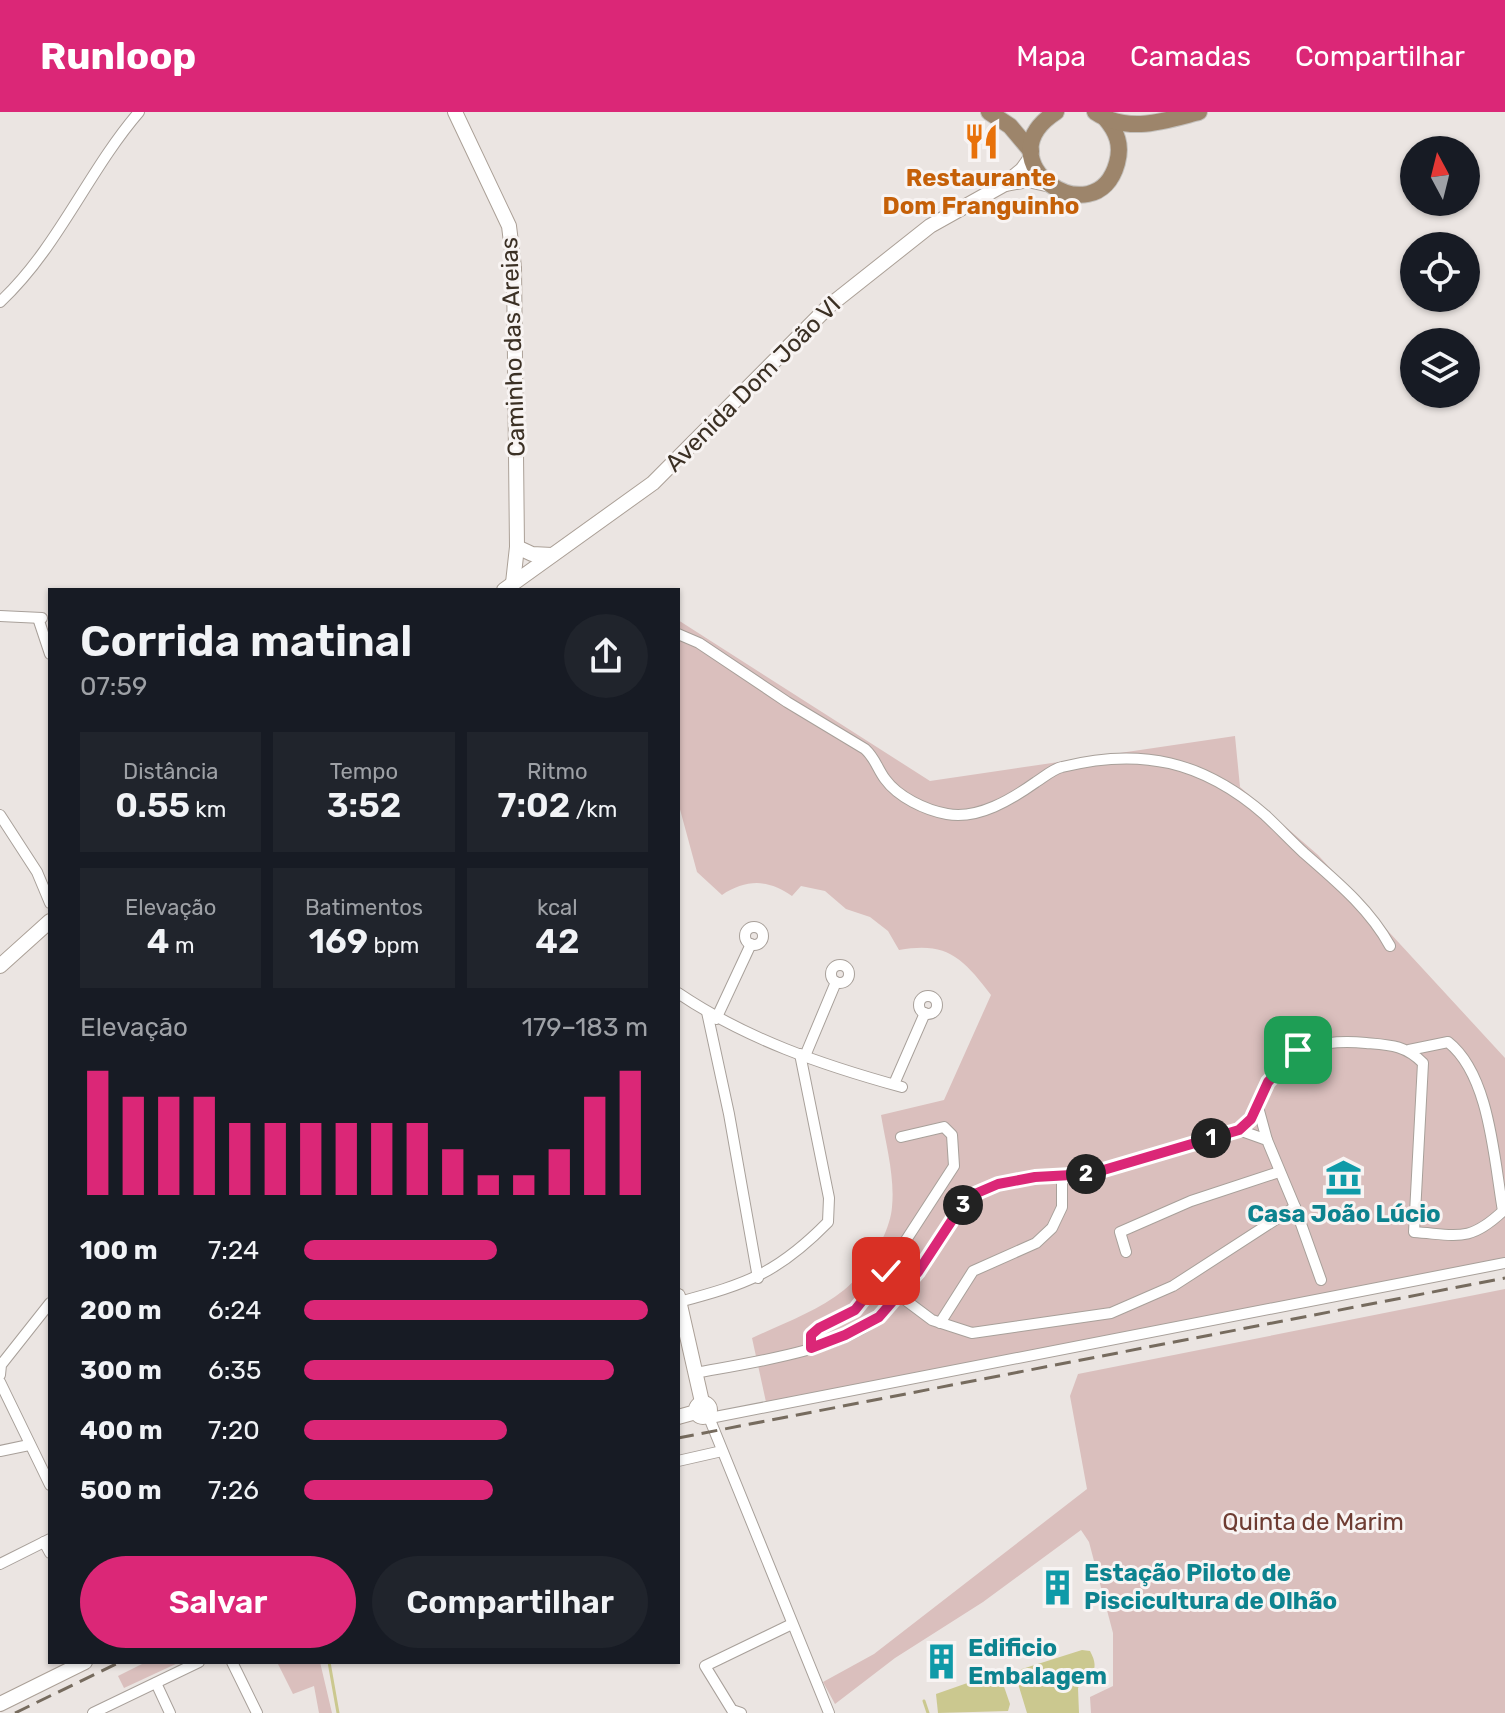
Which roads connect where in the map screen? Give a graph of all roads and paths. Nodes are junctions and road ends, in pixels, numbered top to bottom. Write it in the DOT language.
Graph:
graph roads {
  1 [pos="139,112"];
  2 [pos="455,112"];
  3 [pos="989,112"];
  4 [pos="1199,112"];
  5 [pos="1100,115"];
  6 [pos="1047,117"];
  7 [pos="1158,122"];
  8 [pos="1010,126"];
  9 [pos="1032,154"];
  10 [pos="1119,156"];
  11 [pos="1005,184"];
  12 [pos="1046,184"];
  13 [pos="0,302"];
  14 [pos="520,552"];
  15 [pos="552,555"];
  16 [pos="517,582"];
  17 [pos="0,616"];
  18 [pos="680,635"];
  19 [pos="48,647"];
  20 [pos="0,815"];
  21 [pos="37,872"];
  22 [pos="48,882"];
  23 [pos="48,898"];
  24 [pos="48,923"];
  25 [pos="751,944"];
  26 [pos="1390,946"];
  27 [pos="0,966"];
  28 [pos="836,982"];
  29 [pos="680,994"];
  30 [pos="925,1013"];
  31 [pos="711,1016"];
  32 [pos="733,1027"];
  33 [pos="714,1044"];
  34 [pos="1409,1050"];
  35 [pos="803,1055"];
  36 [pos="1258,1107"];
  37 [pos="1239,1130"];
  38 [pos="901,1137"];
  39 [pos="1267,1140"];
  40 [pos="1279,1172"];
  41 [pos="1062,1177"];
  42 [pos="1295,1207"];
  43 [pos="1126,1252"];
  44 [pos="1505,1263"];
  45 [pos="758,1278"];
  46 [pos="1321,1280"];
  47 [pos="900,1296"];
  48 [pos="680,1299"];
  49 [pos="680,1304"];
  50 [pos="48,1306"];
  51 [pos="940,1323"];
  52 [pos="811,1348"];
  53 [pos="695,1373"];
  54 [pos="0,1375"];
  55 [pos="0,1382"];
  56 [pos="704,1412"];
  57 [pos="680,1417"];
  58 [pos="29,1445"];
  59 [pos="0,1451"];
  60 [pos="722,1451"];
  61 [pos="680,1461"];
  62 [pos="48,1481"];
  63 [pos="47,1541"];
  64 [pos="0,1564"];
  65 [pos="792,1624"];
  66 [pos="81,1664"];
  67 [pos="195,1664"];
  68 [pos="233,1664"];
  69 [pos="156,1683"];
  70 [pos="0,1704"];
  71 [pos="93,1713"];
  72 [pos="170,1713"];
  73 [pos="257,1713"];
  74 [pos="741,1713"];
  75 [pos="829,1713"];
  1 -- 13 [label="street"];
  2 -- 14 [label="main road, Caminho das Areias"];
  3 -- 8 [label="main road"];
  4 -- 7 [label="main road"];
  5 -- 7 [label="main road"];
  5 -- 10 [label="main road"];
  6 -- 8 [label="main road"];
  6 -- 9 [label="main road"];
  7 -- 10 [label="main road"];
  8 -- 9 [label="main road"];
  9 -- 11 [label="main road, Avenida Dom João VI"];
  9 -- 12 [label="main road"];
  10 -- 12 [label="main road"];
  11 -- 12 [label="main road, Avenida Dom João VI"];
  11 -- 15 [label="main road, Avenida Dom João VI"];
  14 -- 15 [label="main road"];
  14 -- 16 [label="main road, Caminho das Areias"];
  15 -- 16 [label="main road, Avenida Dom João VI"];
  17 -- 19 [label="street"];
  18 -- 26 [label="street"];
  20 -- 21 [label="street"];
  21 -- 22 [label="street"];
  21 -- 23 [label="street"];
  24 -- 27 [label="main road"];
  25 -- 31 [label="street"];
  28 -- 35 [label="street"];
  29 -- 31 [label="street"];
  30 -- 35 [label="street"];
  31 -- 32 [label="street"];
  31 -- 33 [label="street"];
  32 -- 33 [label="street"];
  32 -- 35 [label="street"];
  33 -- 45 [label="street"];
  34 -- 34 [label="street"];
  34 -- 36 [label="street"];
  35 -- 45 [label="street"];
  36 -- 37 [label="street"];
  36 -- 39 [label="street"];
  37 -- 39 [label="street"];
  37 -- 41 [label="street"];
  38 -- 52 [label="street"];
  39 -- 40 [label="street"];
  40 -- 42 [label="street"];
  40 -- 43 [label="street"];
  41 -- 47 [label="street"];
  41 -- 51 [label="street"];
  42 -- 46 [label="street"];
  42 -- 51 [label="street"];
  44 -- 56 [label="street"];
  45 -- 48 [label="street"];
  47 -- 51 [label="street"];
  47 -- 52 [label="street"];
  49 -- 53 [label="main road"];
  50 -- 54 [label="street"];
  52 -- 53 [label="street"];
  53 -- 56 [label="main road"];
  55 -- 58 [label="street"];
  56 -- 57 [label="main road"];
  56 -- 60 [label="street"];
  58 -- 59 [label="street"];
  58 -- 62 [label="street"];
  60 -- 61 [label="street"];
  60 -- 65 [label="street"];
  63 -- 64 [label="street"];
  65 -- 74 [label="street"];
  65 -- 75 [label="street"];
  66 -- 70 [label="main road"];
  67 -- 69 [label="street"];
  68 -- 73 [label="street"];
  69 -- 71 [label="street"];
  69 -- 72 [label="street"];
}
